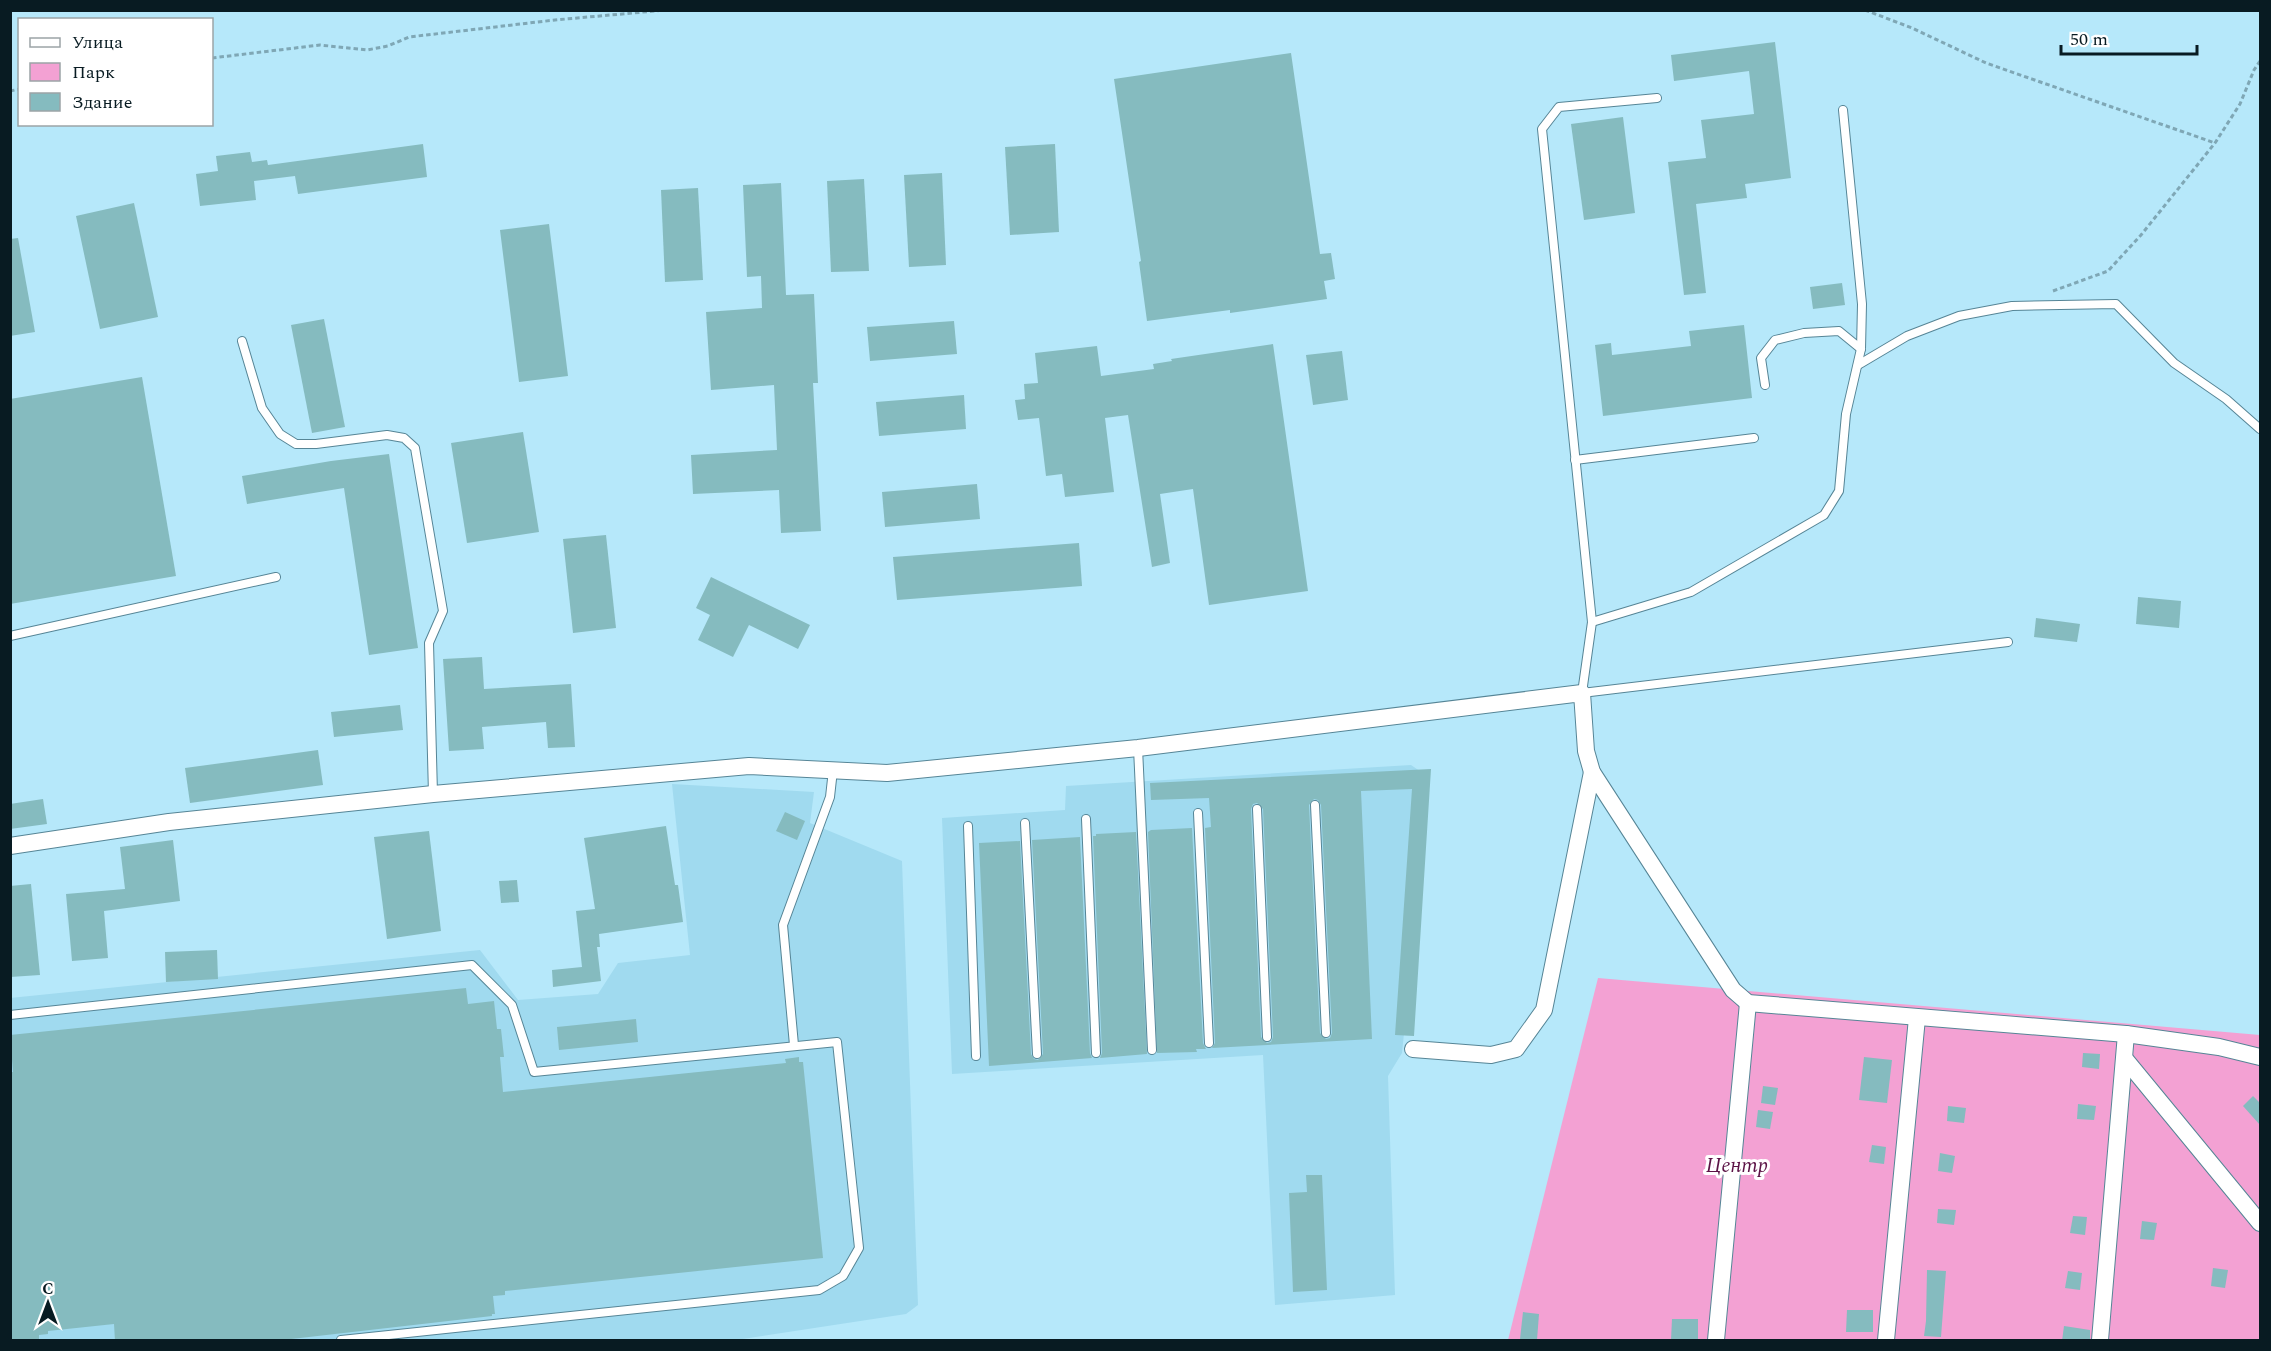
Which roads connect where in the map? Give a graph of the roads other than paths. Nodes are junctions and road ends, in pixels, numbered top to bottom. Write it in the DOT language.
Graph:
graph roads {
  1 [pos="1657,98"];
  2 [pos="1843,110"];
  3 [pos="243,341"];
  4 [pos="1861,349"];
  5 [pos="1858,365"];
  6 [pos="1765,385"];
  7 [pos="2260,429"];
  8 [pos="1754,438"];
  9 [pos="1575,460"];
  10 [pos="276,577"];
  11 [pos="1592,622"];
  12 [pos="10,636"];
  13 [pos="2008,642"];
  14 [pos="1582,693"];
  15 [pos="1138,748"];
  16 [pos="833,770"];
  17 [pos="1592,772"];
  18 [pos="433,794"];
  19 [pos="1315,805"];
  20 [pos="1257,809"];
  21 [pos="1198,813"];
  22 [pos="1086,819"];
  23 [pos="1025,823"];
  24 [pos="968,826"];
  25 [pos="10,846"];
  26 [pos="1748,1003"];
  27 [pos="10,1015"];
  28 [pos="1917,1018"];
  29 [pos="1326,1033"];
  30 [pos="2126,1034"];
  31 [pos="1267,1037"];
  32 [pos="1209,1042"];
  33 [pos="794,1045"];
  34 [pos="1413,1049"];
  35 [pos="1152,1050"];
  36 [pos="1096,1053"];
  37 [pos="1037,1054"];
  38 [pos="976,1056"];
  39 [pos="2260,1058"];
  40 [pos="2125,1059"];
  41 [pos="2260,1223"];
  42 [pos="341,1341"];
  43 [pos="1716,1341"];
  44 [pos="1886,1341"];
  45 [pos="2100,1341"];
  1 -- 9 [label="lane"];
  2 -- 4 [label="lane"];
  3 -- 18 [label="lane"];
  4 -- 5 [label="lane"];
  4 -- 6 [label="lane"];
  5 -- 7 [label="lane"];
  5 -- 11 [label="lane"];
  8 -- 9 [label="lane"];
  9 -- 11 [label="lane"];
  10 -- 12 [label="lane"];
  11 -- 14 [label="lane"];
  13 -- 14 [label="lane"];
  14 -- 15 [label="street"];
  14 -- 17 [label="street"];
  15 -- 16 [label="street"];
  15 -- 35 [label="lane"];
  16 -- 18 [label="street"];
  16 -- 33 [label="lane"];
  17 -- 26 [label="street"];
  17 -- 34 [label="street"];
  18 -- 25 [label="street"];
  19 -- 29 [label="lane"];
  20 -- 31 [label="lane"];
  21 -- 32 [label="lane"];
  22 -- 36 [label="lane"];
  23 -- 37 [label="lane"];
  24 -- 38 [label="lane"];
  26 -- 28 [label="street"];
  26 -- 43 [label="street"];
  27 -- 33 [label="lane"];
  28 -- 30 [label="street"];
  28 -- 44 [label="street"];
  30 -- 39 [label="street"];
  30 -- 40 [label="street"];
  33 -- 42 [label="lane"];
  40 -- 41 [label="street"];
  40 -- 45 [label="street"];
}
